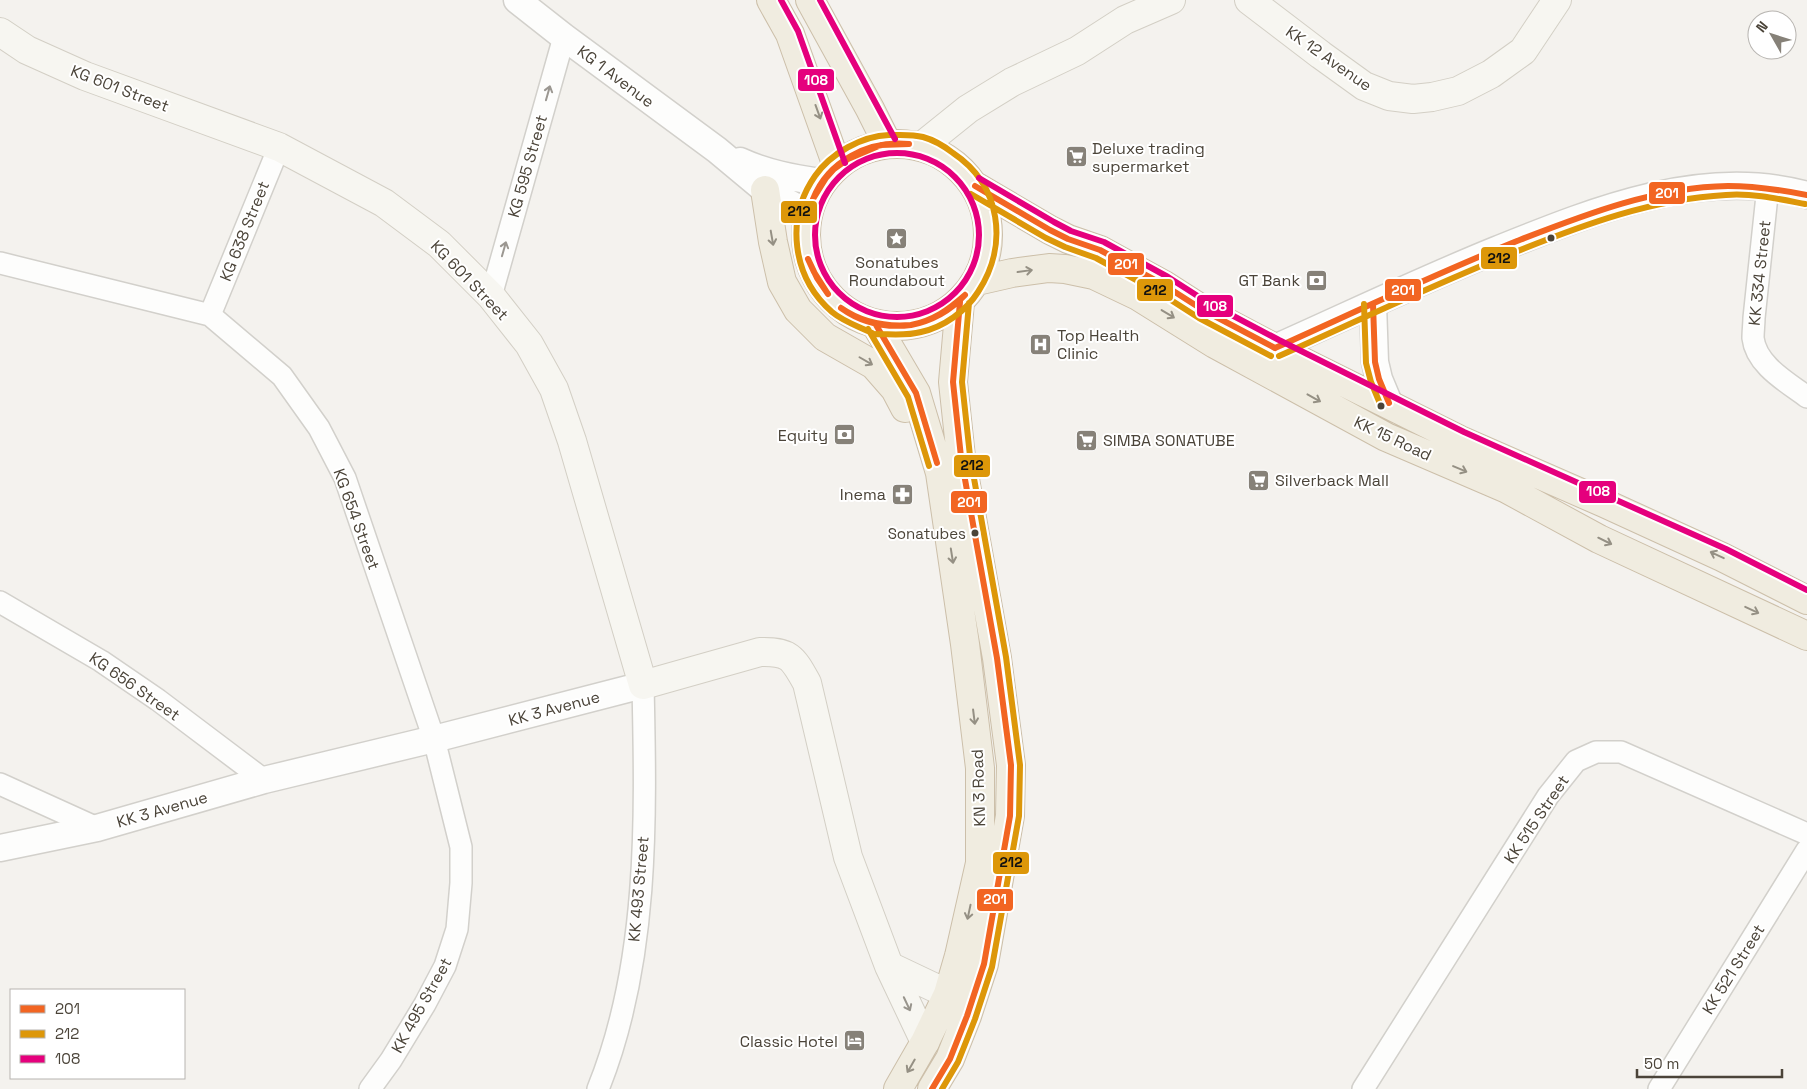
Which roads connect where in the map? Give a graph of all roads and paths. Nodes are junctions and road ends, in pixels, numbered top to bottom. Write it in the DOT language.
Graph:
graph roads {
  1 [pos="517,0"];
  2 [pos="771,0"];
  3 [pos="1171,0"];
  4 [pos="1249,0"];
  5 [pos="1556,0"];
  6 [pos="815,10"];
  7 [pos="0,32"];
  8 [pos="564,37"];
  9 [pos="887,143"];
  10 [pos="922,146"];
  11 [pos="279,147"];
  12 [pos="717,150"];
  13 [pos="829,174"];
  14 [pos="975,186"];
  15 [pos="1768,186"];
  16 [pos="765,190"];
  17 [pos="1805,190"];
  18 [pos="807,213"];
  19 [pos="0,263"];
  20 [pos="977,281"];
  21 [pos="491,296"];
  22 [pos="960,302"];
  23 [pos="1373,304"];
  24 [pos="210,315"];
  25 [pos="876,324"];
  26 [pos="1275,348"];
  27 [pos="1807,397"];
  28 [pos="1389,404"];
  29 [pos="945,461"];
  30 [pos="1807,600"];
  31 [pos="0,602"];
  32 [pos="1807,636"];
  33 [pos="643,685"];
  34 [pos="434,740"];
  35 [pos="264,780"];
  36 [pos="0,784"];
  37 [pos="97,828"];
  38 [pos="1807,834"];
  39 [pos="0,848"];
  40 [pos="1807,850"];
  41 [pos="889,966"];
  42 [pos="948,994"];
  43 [pos="925,1042"];
  44 [pos="1372,1086"];
  45 [pos="370,1089"];
  46 [pos="598,1089"];
  47 [pos="898,1089"];
  48 [pos="932,1089"];
  49 [pos="1659,1089"];
  1 -- 8 [label="street, KG 1 Avenue"];
  2 -- 13 [label="highway, one-way"];
  3 -- 10 [label="main road"];
  4 -- 5 [label="main road, KK 12 Avenue"];
  6 -- 9 [label="highway"];
  7 -- 11 [label="main road, KG 601 Street"];
  8 -- 12 [label="street, KG 1 Avenue"];
  21 -- 8 [label="street, KG 595 Street, one-way"];
  9 -- 10 [label="highway"];
  9 -- 13 [label="highway"];
  10 -- 14 [label="highway"];
  11 -- 21 [label="main road, KG 601 Street"];
  11 -- 24 [label="street, KG 638 Street"];
  12 -- 13 [label="street, KG 1 Avenue"];
  12 -- 16 [label="street, KG 1 Avenue"];
  13 -- 18 [label="highway"];
  14 -- 20 [label="highway"];
  14 -- 26 [label="highway, KK 15 Road"];
  15 -- 17 [label="street"];
  15 -- 23 [label="street"];
  15 -- 27 [label="street, KK 334 Street"];
  16 -- 18 [label="street, KG 1 Avenue"];
  16 -- 29 [label="highway, one-way"];
  18 -- 25 [label="highway"];
  19 -- 24 [label="street, KG 654 Street"];
  20 -- 22 [label="highway"];
  20 -- 32 [label="highway, KK 15 Road, one-way"];
  21 -- 33 [label="main road, KG 601 Street"];
  22 -- 25 [label="highway"];
  22 -- 29 [label="highway"];
  23 -- 26 [label="street"];
  23 -- 28 [label="street"];
  24 -- 34 [label="street, KG 654 Street"];
  25 -- 29 [label="highway"];
  26 -- 28 [label="highway, KK 15 Road"];
  30 -- 28 [label="highway, KK 15 Road, one-way"];
  29 -- 42 [label="highway, KN 3 Road, one-way"];
  29 -- 48 [label="highway, KN 3 Road"];
  31 -- 35 [label="street, KG 656 Street"];
  33 -- 34 [label="street, KK 3 Avenue"];
  33 -- 41 [label="main road, KK 3 Avenue"];
  33 -- 46 [label="street, KK 493 Street"];
  34 -- 35 [label="street, KK 3 Avenue"];
  34 -- 45 [label="street, KK 495 Street"];
  35 -- 37 [label="street, KK 3 Avenue"];
  36 -- 37 [label="street"];
  37 -- 39 [label="street, KK 3 Avenue"];
  38 -- 44 [label="street, KK 515 Street"];
  40 -- 49 [label="street, KK 521 Street"];
  41 -- 42 [label="main road"];
  41 -- 43 [label="main road, KK 3 Avenue, one-way"];
  42 -- 43 [label="highway, KN 3 Road"];
  43 -- 47 [label="highway, KN 3 Road, one-way"];
}
